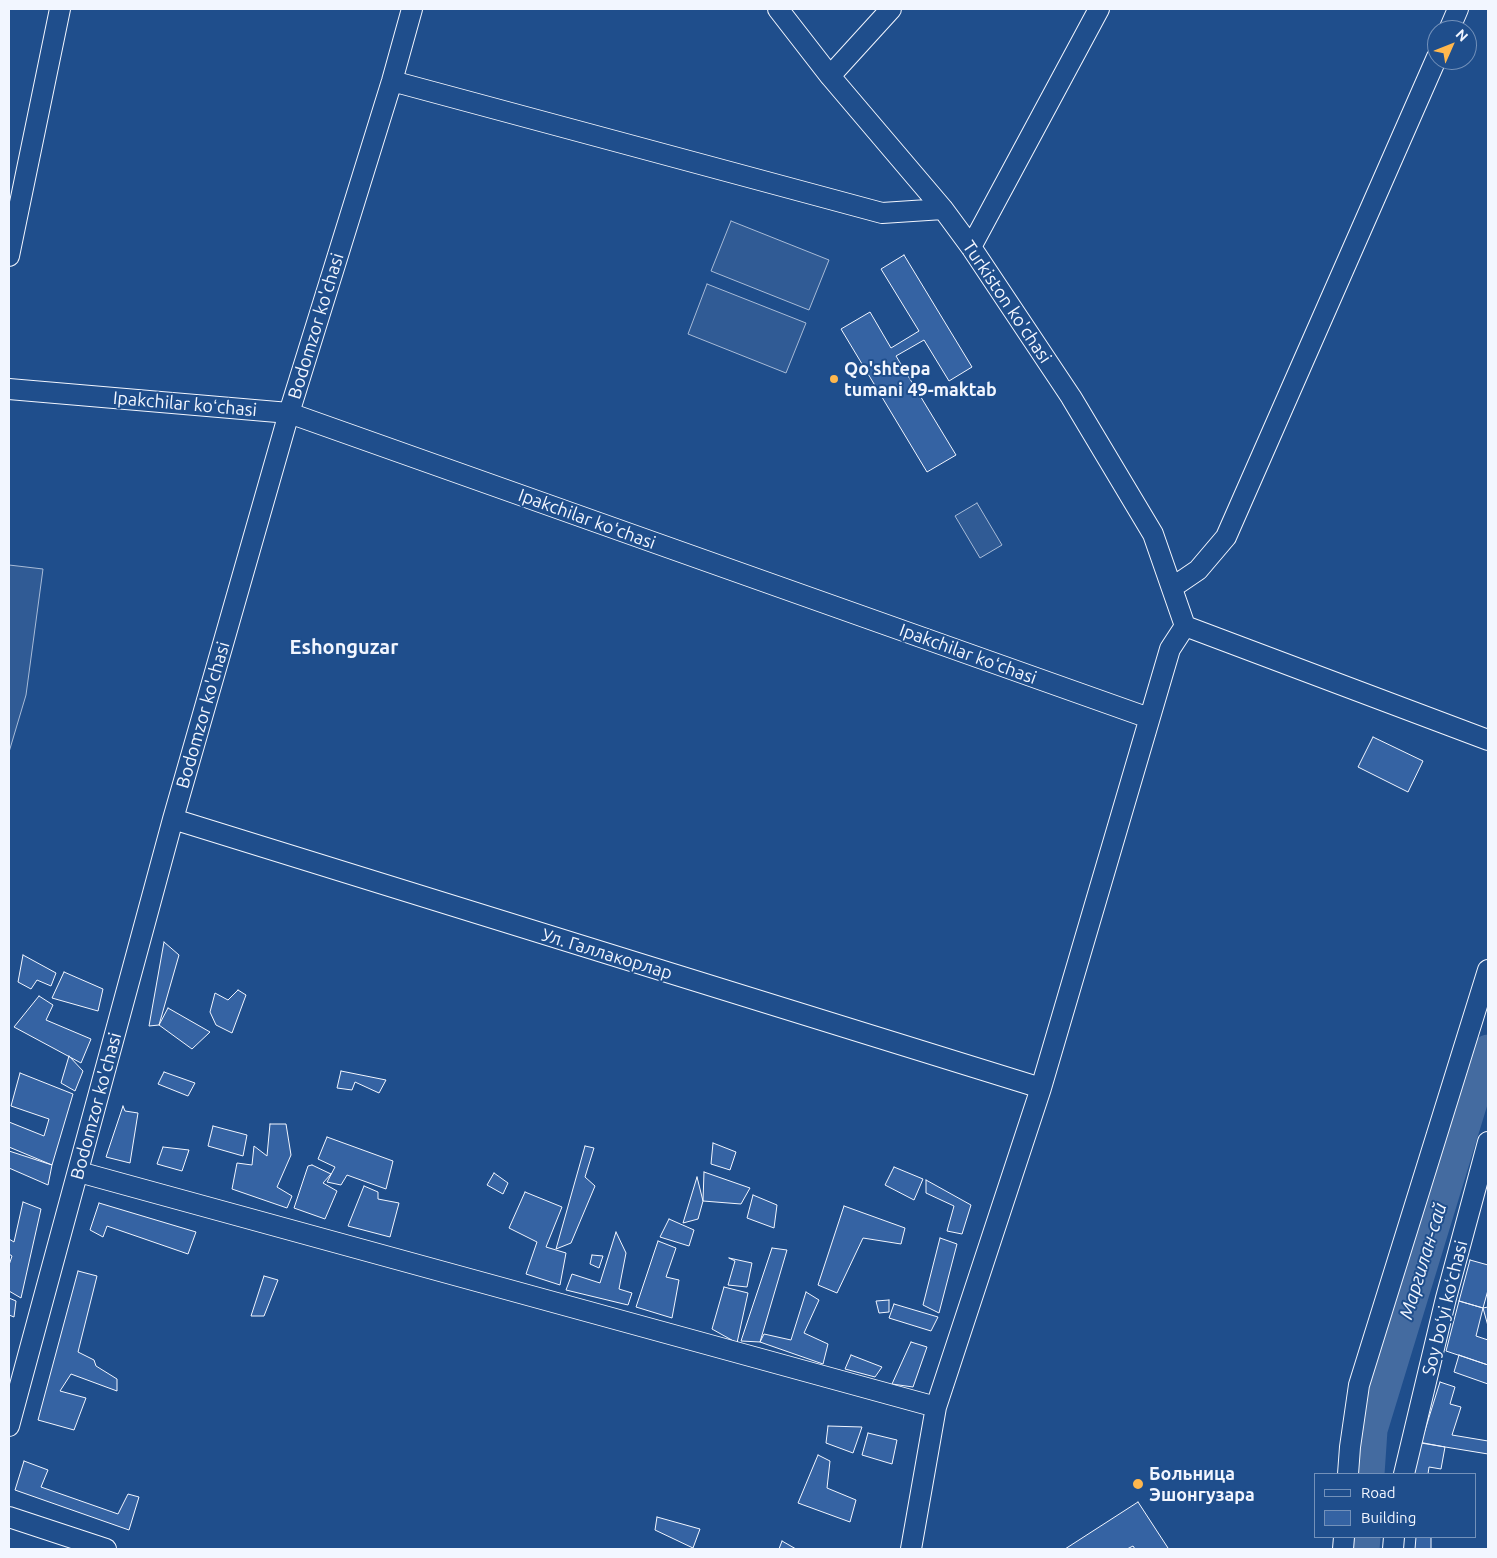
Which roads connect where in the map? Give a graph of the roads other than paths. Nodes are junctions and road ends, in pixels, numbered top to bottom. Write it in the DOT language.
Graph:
graph roads {
  1 [pos="60,9"];
  2 [pos="412,9"];
  3 [pos="778,9"];
  4 [pos="891,9"];
  5 [pos="1099,9"];
  6 [pos="1431,70"];
  7 [pos="830,76"];
  8 [pos="392,81"];
  9 [pos="943,209"];
  10 [pos="971,247"];
  11 [pos="9,256"];
  12 [pos="9,389"];
  13 [pos="289,413"];
  14 [pos="1174,587"];
  15 [pos="1185,626"];
  16 [pos="1149,718"];
  17 [pos="1488,740"];
  18 [pos="173,819"];
  19 [pos="1488,970"];
  20 [pos="1041,1088"];
  21 [pos="1488,1142"];
  22 [pos="79,1172"];
  23 [pos="936,1408"];
  24 [pos="9,1426"];
  25 [pos="1348,1473"];
  26 [pos="1404,1473"];
  27 [pos="9,1518"];
  28 [pos="106,1549"];
  29 [pos="912,1549"];
  1 -- 11 [label="street"];
  2 -- 8 [label="street, Bodomzor ko'chasi"];
  3 -- 7 [label="street, Turkiston ko'chasi"];
  4 -- 7 [label="street"];
  5 -- 10 [label="street"];
  6 -- 14 [label="street"];
  7 -- 9 [label="street, Turkiston ko'chasi"];
  8 -- 9 [label="street"];
  8 -- 13 [label="street, Bodomzor ko'chasi"];
  9 -- 10 [label="street, Turkiston ko'chasi"];
  10 -- 14 [label="street, Turkiston ko'chasi"];
  12 -- 13 [label="street, Ipakchilar koʻchasi"];
  13 -- 16 [label="street, Ipakchilar koʻchasi"];
  13 -- 18 [label="street, Bodomzor ko'chasi"];
  14 -- 15 [label="street, Turkiston ko'chasi"];
  15 -- 16 [label="street"];
  15 -- 17 [label="street"];
  16 -- 20 [label="street"];
  18 -- 20 [label="street, Ул. Галлакорлар"];
  18 -- 22 [label="street, Bodomzor ko'chasi"];
  19 -- 25 [label="street"];
  20 -- 23 [label="street"];
  21 -- 26 [label="street, Soy boʻyi koʻchasi"];
  22 -- 23 [label="street"];
  22 -- 24 [label="street, Bodomzor ko'chasi"];
  23 -- 29 [label="street"];
  27 -- 28 [label="street"];
}
